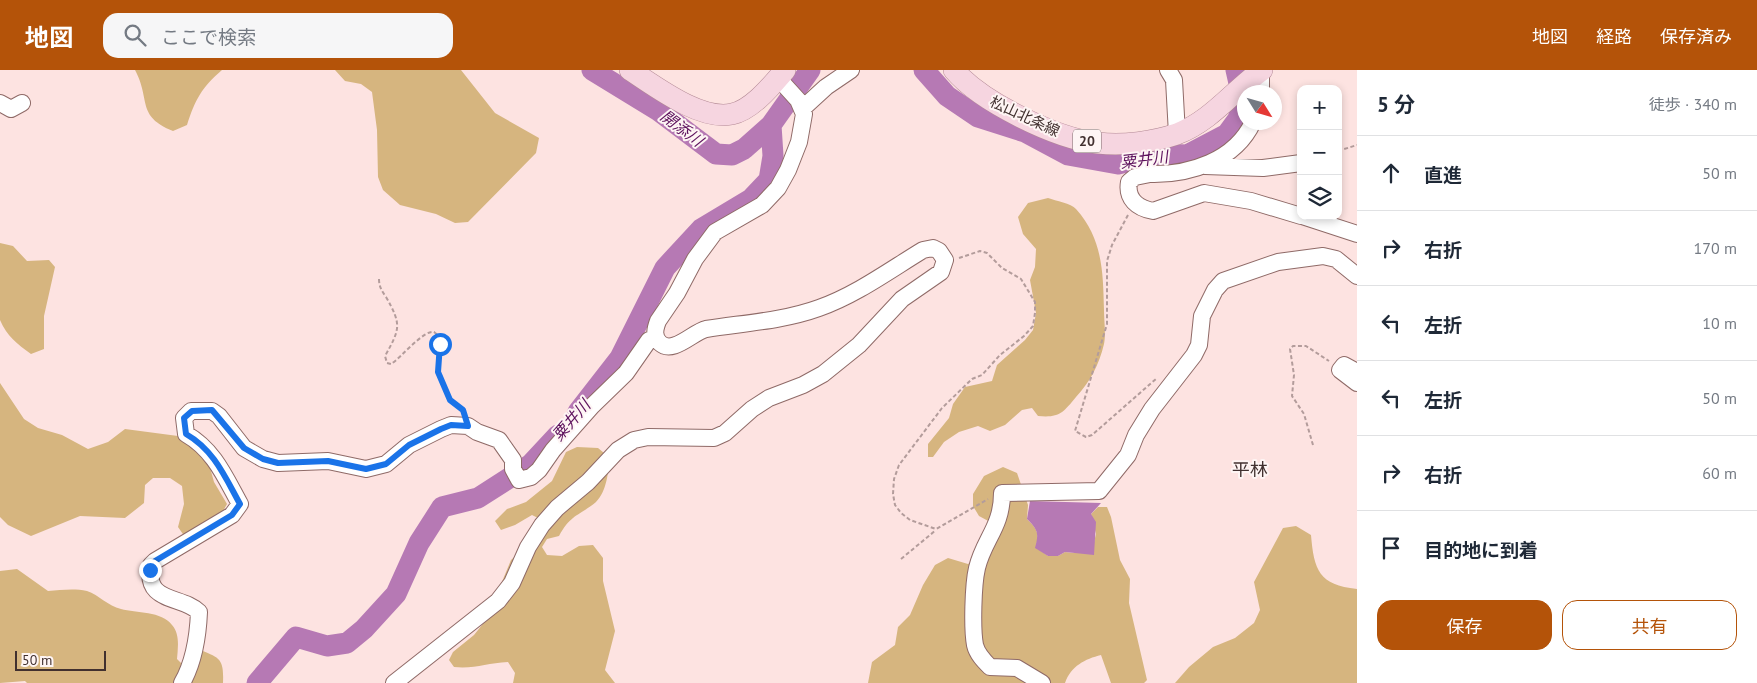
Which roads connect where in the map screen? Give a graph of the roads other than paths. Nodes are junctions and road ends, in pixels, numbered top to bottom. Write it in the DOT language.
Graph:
graph roads {
  1 [pos="630,70"];
  2 [pos="851,70"];
  3 [pos="954,70"];
  4 [pos="1168,70"];
  5 [pos="783,78"];
  6 [pos="1259,78"];
  7 [pos="0,103"];
  8 [pos="22,103"];
  9 [pos="800,104"];
  10 [pos="1247,130"];
  11 [pos="1177,134"];
  12 [pos="1143,147"];
  13 [pos="1297,164"];
  14 [pos="1205,166"];
  15 [pos="1149,172"];
  16 [pos="1297,215"];
  17 [pos="1313,220"];
  18 [pos="1357,234"];
  19 [pos="1357,276"];
  20 [pos="656,337"];
  21 [pos="1357,372"];
  22 [pos="1357,383"];
  23 [pos="182,683"];
  24 [pos="394,683"];
  25 [pos="1042,683"];
  1 -- 5 [label="main road"];
  2 -- 9 [label="street"];
  3 -- 12 [label="main road, 松山北条線 / 20"];
  4 -- 11 [label="street"];
  5 -- 9 [label="street"];
  6 -- 11 [label="main road, 松山北条線 / 20"];
  7 -- 8 [label="street"];
  9 -- 20 [label="street"];
  10 -- 14 [label="street"];
  11 -- 12 [label="main road, 松山北条線 / 20"];
  12 -- 15 [label="street"];
  13 -- 14 [label="street"];
  14 -- 15 [label="street"];
  15 -- 16 [label="street"];
  17 -- 18 [label="street"];
  19 -- 25 [label="street"];
  20 -- 23 [label="street"];
  20 -- 24 [label="street"];
  21 -- 22 [label="street"];
}
